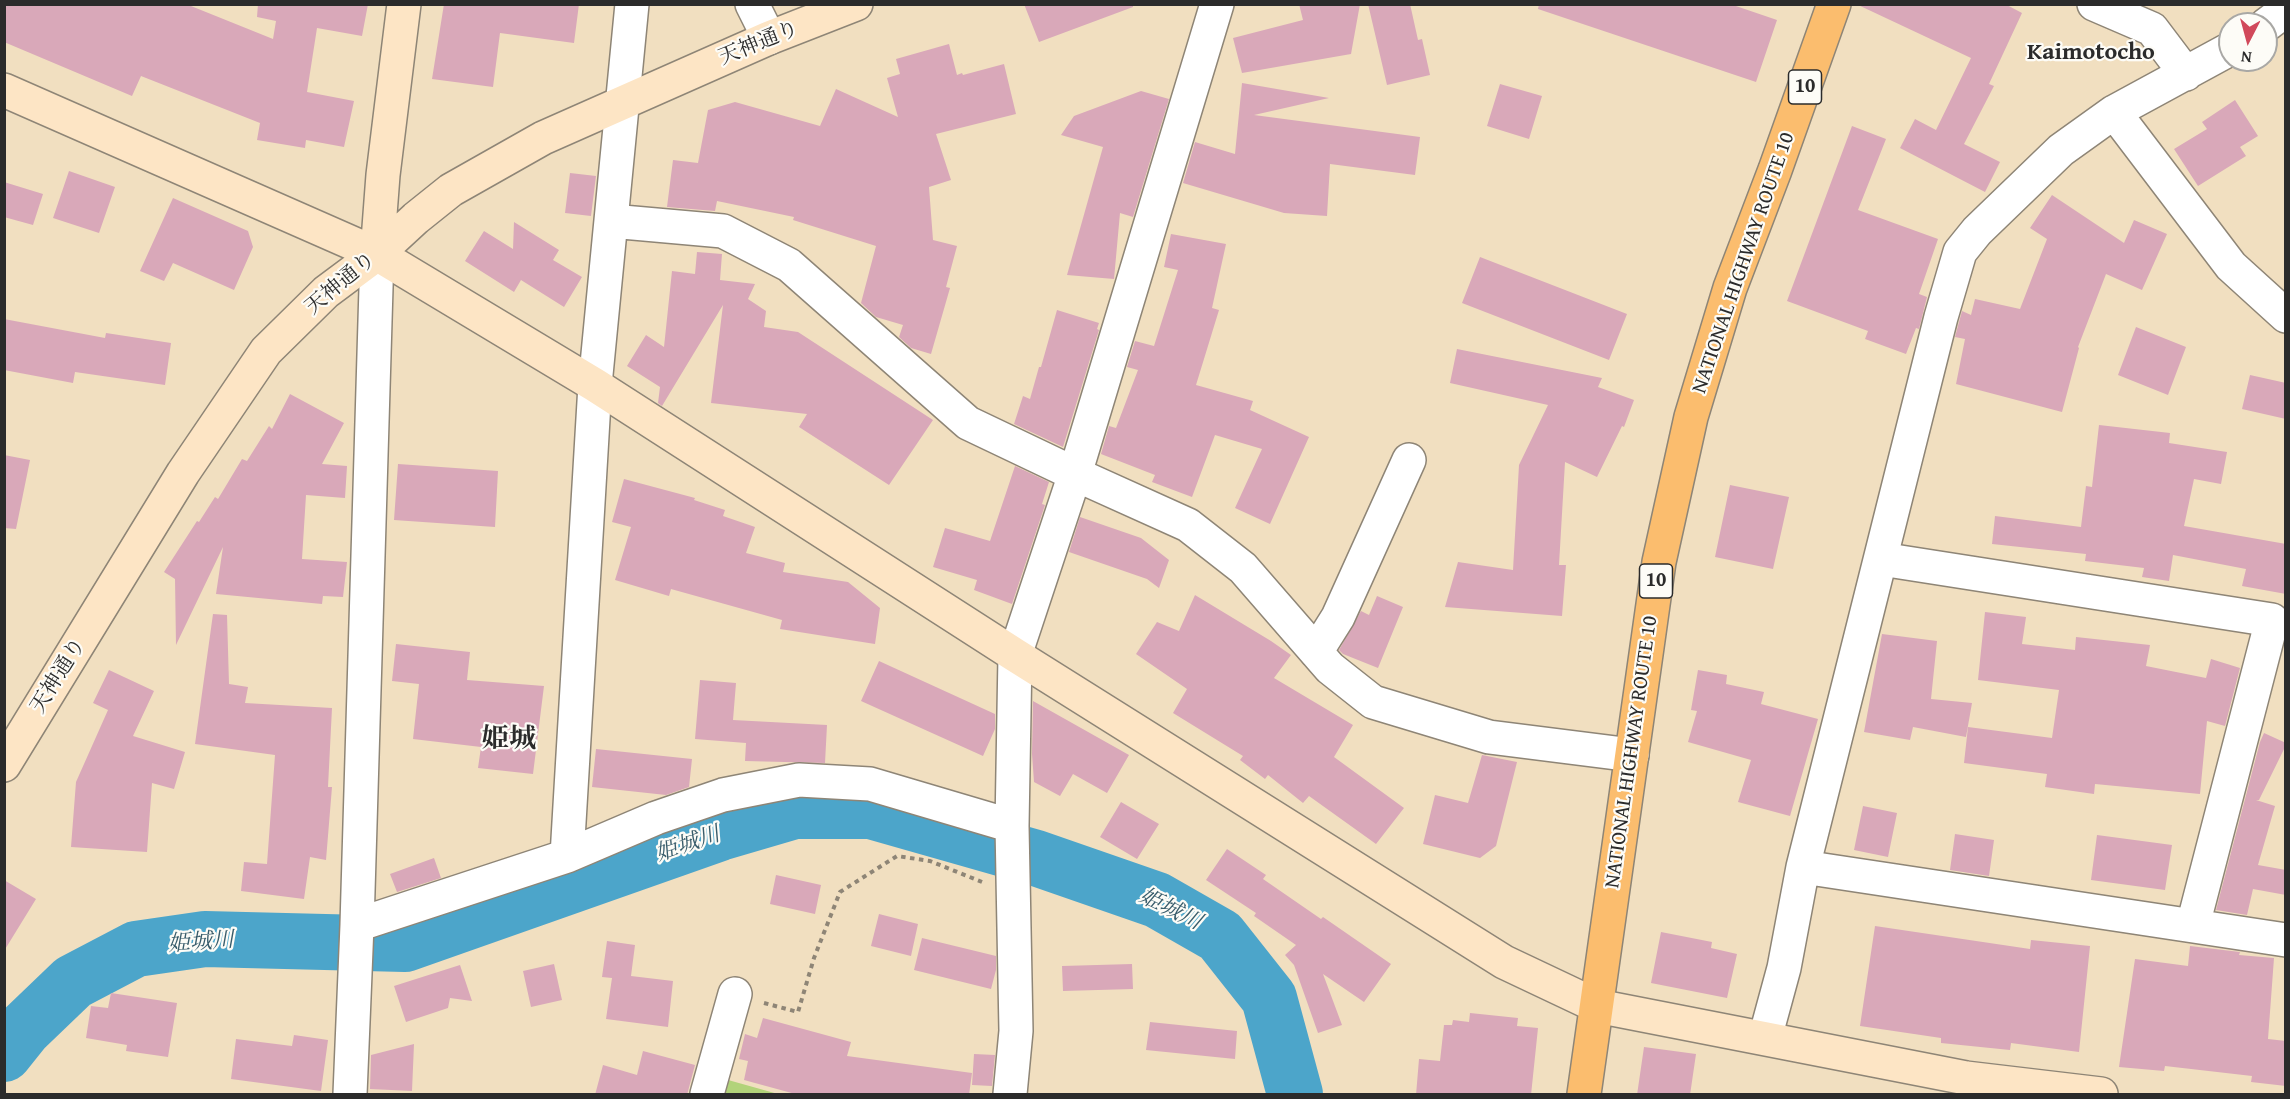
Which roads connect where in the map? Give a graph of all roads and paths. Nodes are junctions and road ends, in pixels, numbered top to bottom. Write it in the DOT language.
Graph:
graph roads {
  1 [pos="404,4"];
  2 [pos="633,4"];
  3 [pos="752,4"];
  4 [pos="1217,4"];
  5 [pos="1834,4"];
  6 [pos="2094,4"];
  7 [pos="847,6"];
  8 [pos="770,38"];
  9 [pos="2218,56"];
  10 [pos="2186,74"];
  11 [pos="4,90"];
  12 [pos="623,101"];
  13 [pos="2114,112"];
  14 [pos="612,221"];
  15 [pos="378,254"];
  16 [pos="2286,316"];
  17 [pos="595,385"];
  18 [pos="1409,460"];
  19 [pos="1075,474"];
  20 [pos="1881,559"];
  21 [pos="1316,652"];
  22 [pos="1015,655"];
  23 [pos="1632,754"];
  24 [pos="4,765"];
  25 [pos="1012,829"];
  26 [pos="567,856"];
  27 [pos="1803,867"];
  28 [pos="1013,889"];
  29 [pos="357,925"];
  30 [pos="2193,925"];
  31 [pos="2286,940"];
  32 [pos="735,994"];
  33 [pos="1597,1006"];
  34 [pos="1765,1038"];
  35 [pos="350,1095"];
  36 [pos="707,1095"];
  37 [pos="1010,1095"];
  38 [pos="1584,1095"];
  39 [pos="2101,1095"];
  1 -- 15 [label="street"];
  2 -- 12 [label="street"];
  3 -- 8 [label="street"];
  4 -- 19 [label="street"];
  5 -- 23 [label="highway, NATIONAL HIGHWAY ROUTE 10 / 10"];
  6 -- 10 [label="street"];
  7 -- 8 [label="street, 天神通り"];
  8 -- 12 [label="street, 天神通り"];
  9 -- 10 [label="street"];
  10 -- 13 [label="street"];
  11 -- 15 [label="street"];
  12 -- 14 [label="street"];
  12 -- 15 [label="street, 天神通り"];
  13 -- 16 [label="street"];
  13 -- 20 [label="street"];
  14 -- 17 [label="street"];
  14 -- 19 [label="street"];
  15 -- 17 [label="street"];
  15 -- 24 [label="street, 天神通り"];
  15 -- 29 [label="street"];
  17 -- 22 [label="street"];
  17 -- 26 [label="street"];
  18 -- 21 [label="street"];
  19 -- 21 [label="street"];
  19 -- 22 [label="street"];
  20 -- 27 [label="street"];
  20 -- 30 [label="street"];
  21 -- 23 [label="street"];
  22 -- 25 [label="street"];
  22 -- 33 [label="street"];
  23 -- 33 [label="highway, NATIONAL HIGHWAY ROUTE 10 / 10"];
  25 -- 26 [label="street"];
  25 -- 28 [label="street"];
  26 -- 29 [label="street"];
  27 -- 30 [label="street"];
  27 -- 34 [label="street"];
  28 -- 32 [label="path"];
  28 -- 37 [label="street"];
  29 -- 35 [label="street"];
  30 -- 31 [label="street"];
  32 -- 36 [label="street"];
  33 -- 34 [label="street"];
  33 -- 38 [label="highway, NATIONAL HIGHWAY ROUTE 10 / 10"];
  34 -- 39 [label="street"];
}
